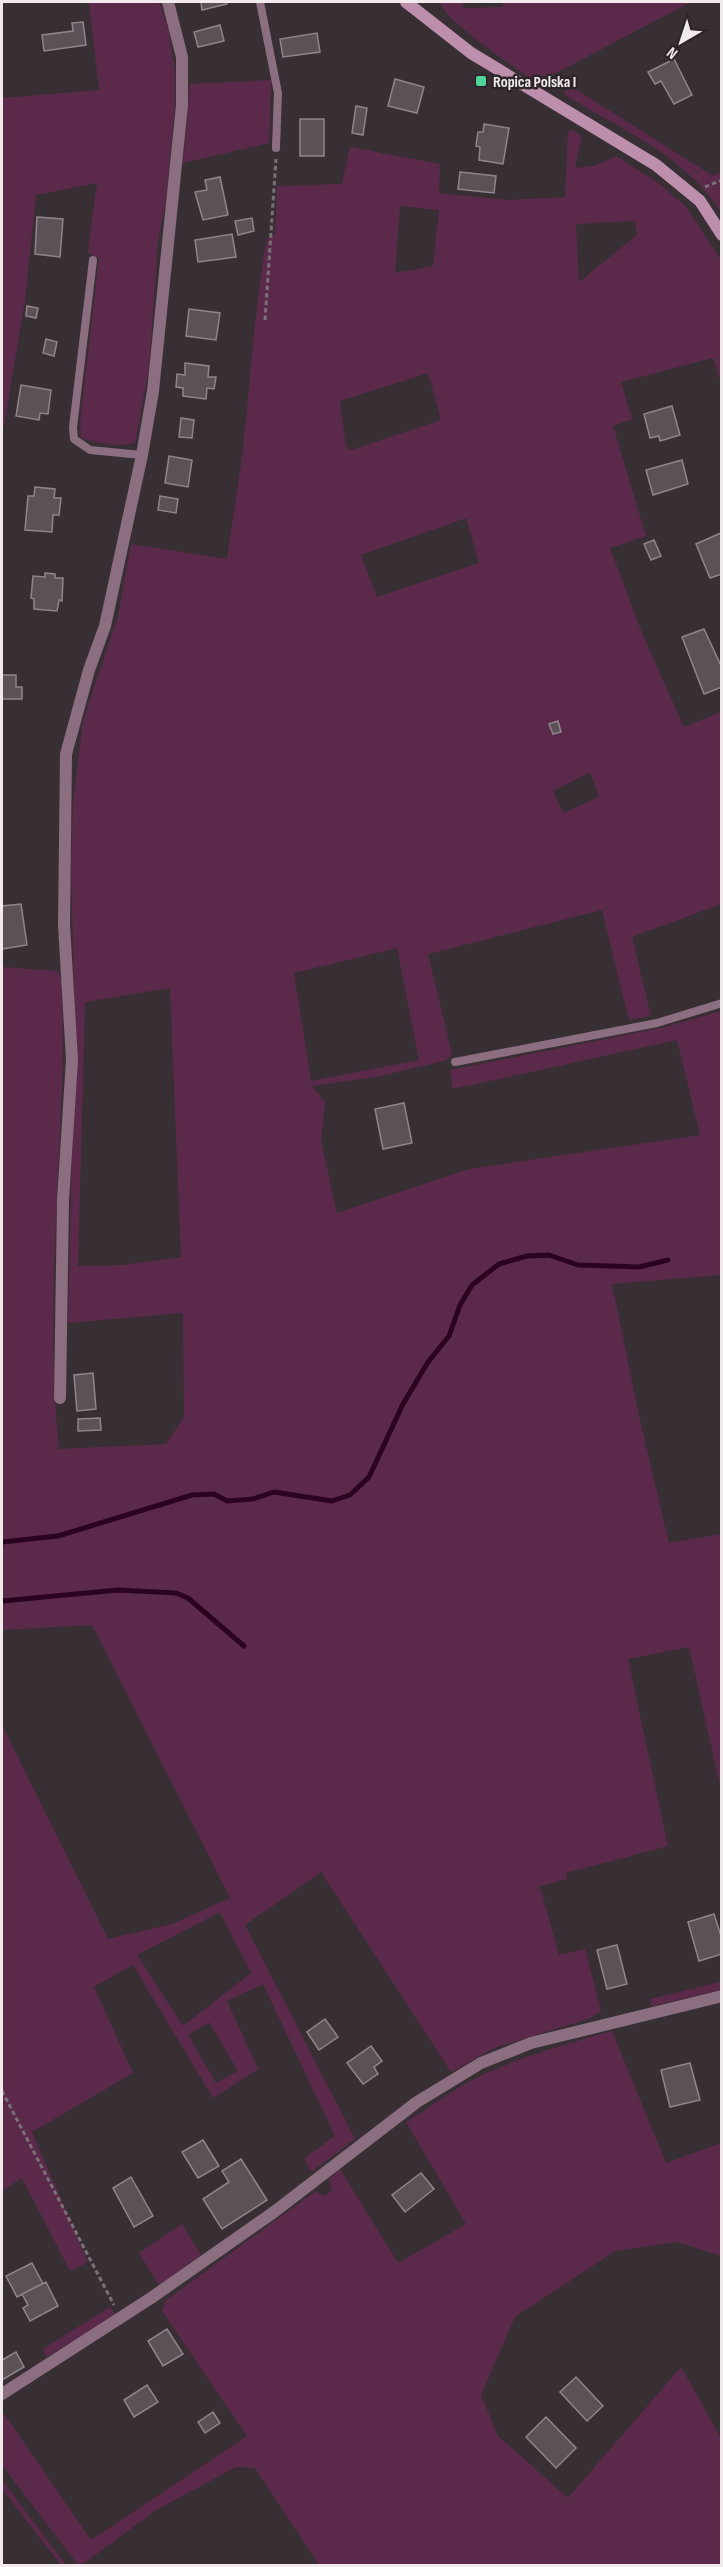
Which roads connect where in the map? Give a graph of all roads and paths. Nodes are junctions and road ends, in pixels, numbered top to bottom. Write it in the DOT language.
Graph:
graph roads {
  1 [pos="168,2"];
  2 [pos="260,2"];
  3 [pos="406,2"];
  4 [pos="276,148"];
  5 [pos="722,235"];
  6 [pos="93,260"];
  7 [pos="266,320"];
  8 [pos="142,455"];
  9 [pos="722,1003"];
  10 [pos="455,1062"];
  11 [pos="60,1398"];
  12 [pos="722,1996"];
  13 [pos="2,2091"];
  14 [pos="121,2318"];
  15 [pos="2,2394"];
  1 -- 8 [label="street"];
  2 -- 4 [label="lane"];
  3 -- 5 [label="street"];
  4 -- 7 [label="path"];
  6 -- 8 [label="lane"];
  8 -- 11 [label="street"];
  9 -- 10 [label="lane"];
  12 -- 14 [label="street"];
  13 -- 14 [label="path"];
  14 -- 15 [label="street"];
}
